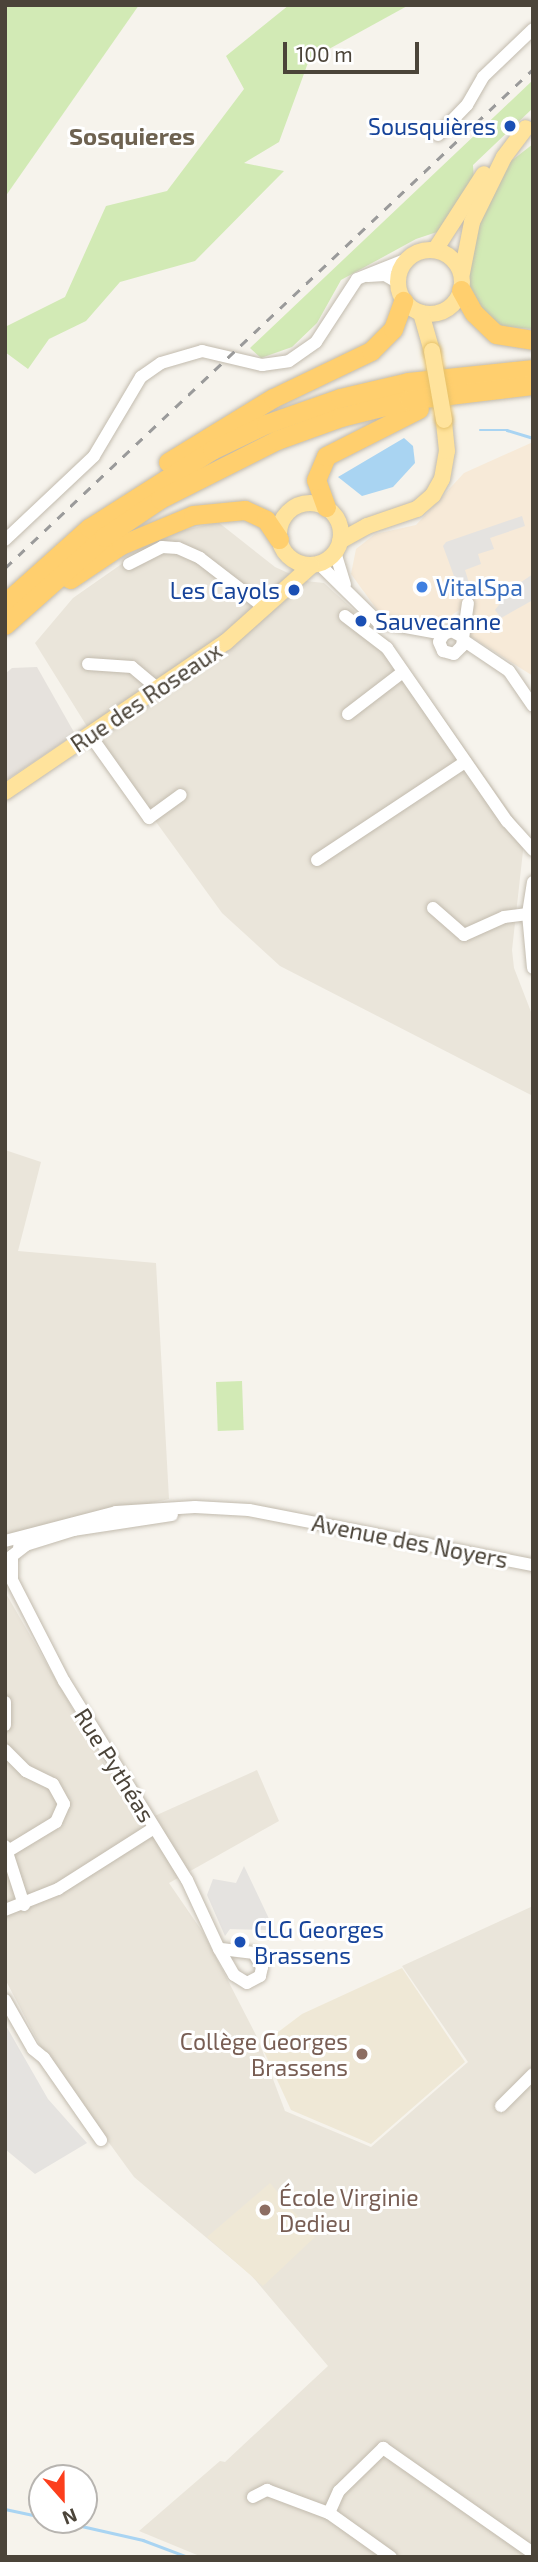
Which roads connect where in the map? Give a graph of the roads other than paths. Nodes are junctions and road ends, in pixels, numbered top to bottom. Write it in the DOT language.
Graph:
graph roads {
  1 [pos="533,29"];
  2 [pos="529,124"];
  3 [pos="438,135"];
  4 [pos="435,250"];
  5 [pos="407,259"];
  6 [pos="357,279"];
  7 [pos="462,282"];
  8 [pos="400,291"];
  9 [pos="421,313"];
  10 [pos="440,313"];
  11 [pos="533,340"];
  12 [pos="432,351"];
  13 [pos="533,369"];
  14 [pos="533,385"];
  15 [pos="533,394"];
  16 [pos="332,515"];
  17 [pos="367,526"];
  18 [pos="5,540"];
  19 [pos="283,547"];
  20 [pos="337,547"];
  21 [pos="129,564"];
  22 [pos="315,564"];
  23 [pos="347,588"];
  24 [pos="5,591"];
  25 [pos="279,593"];
  26 [pos="5,603"];
  27 [pos="265,608"];
  28 [pos="345,616"];
  29 [pos="5,625"];
  30 [pos="407,631"];
  31 [pos="446,633"];
  32 [pos="5,634"];
  33 [pos="461,642"];
  34 [pos="440,647"];
  35 [pos="88,664"];
  36 [pos="403,672"];
  37 [pos="158,689"];
  38 [pos="533,706"];
  39 [pos="348,714"];
  40 [pos="90,735"];
  41 [pos="465,762"];
  42 [pos="5,792"];
  43 [pos="181,795"];
  44 [pos="533,850"];
  45 [pos="317,860"];
  46 [pos="533,882"];
  47 [pos="433,908"];
  48 [pos="530,922"];
  49 [pos="533,956"];
  50 [pos="533,968"];
  51 [pos="27,1539"];
  52 [pos="5,1546"];
  53 [pos="533,1565"];
  54 [pos="9,1577"];
  55 [pos="5,1702"];
  56 [pos="5,1725"];
  57 [pos="5,1750"];
  58 [pos="154,1828"];
  59 [pos="6,1850"];
  60 [pos="24,1905"];
  61 [pos="5,1910"];
  62 [pos="219,1949"];
  63 [pos="5,2000"];
  64 [pos="533,2074"];
  65 [pos="501,2106"];
  66 [pos="102,2140"];
  67 [pos="253,2497"];
  68 [pos="329,2513"];
  69 [pos="533,2553"];
  70 [pos="391,2557"];
  1 -- 3 [label="street"];
  2 -- 4 [label="main road"];
  2 -- 7 [label="main road"];
  4 -- 5 [label="main road"];
  4 -- 7 [label="main road"];
  5 -- 6 [label="street"];
  5 -- 8 [label="main road"];
  6 -- 8 [label="street"];
  6 -- 18 [label="street"];
  7 -- 10 [label="main road"];
  7 -- 11 [label="highway"];
  8 -- 9 [label="main road"];
  8 -- 24 [label="highway"];
  9 -- 10 [label="main road"];
  9 -- 12 [label="main road"];
  10 -- 12 [label="main road"];
  12 -- 17 [label="main road, bridge"];
  13 -- 26 [label="highway"];
  14 -- 29 [label="highway"];
  15 -- 16 [label="highway"];
  16 -- 17 [label="main road"];
  16 -- 19 [label="main road"];
  16 -- 20 [label="main road"];
  17 -- 20 [label="main road"];
  19 -- 22 [label="main road"];
  19 -- 25 [label="main road"];
  19 -- 32 [label="highway"];
  20 -- 22 [label="main road"];
  20 -- 23 [label="street"];
  21 -- 27 [label="street"];
  22 -- 23 [label="street"];
  22 -- 25 [label="main road, Rue des Roseaux"];
  23 -- 30 [label="street"];
  25 -- 27 [label="main road, Rue des Roseaux"];
  27 -- 37 [label="main road, Rue des Roseaux"];
  28 -- 36 [label="street"];
  30 -- 31 [label="street"];
  30 -- 34 [label="street"];
  31 -- 33 [label="street"];
  31 -- 33 [label="street"];
  31 -- 34 [label="street"];
  33 -- 34 [label="street"];
  33 -- 38 [label="street"];
  35 -- 37 [label="street"];
  36 -- 39 [label="street"];
  36 -- 41 [label="street"];
  37 -- 40 [label="main road, Rue des Roseaux"];
  40 -- 42 [label="main road, Rue des Roseaux"];
  40 -- 43 [label="street"];
  41 -- 44 [label="street"];
  41 -- 45 [label="street"];
  46 -- 48 [label="street"];
  47 -- 48 [label="street"];
  48 -- 49 [label="street"];
  49 -- 50 [label="street"];
  51 -- 52 [label="street, Avenue des Noyers"];
  51 -- 53 [label="street, Avenue des Noyers"];
  51 -- 54 [label="street"];
  54 -- 58 [label="street, Rue Pythéas"];
  55 -- 56 [label="street"];
  57 -- 59 [label="street"];
  58 -- 60 [label="street"];
  58 -- 62 [label="street, Rue Pythéas"];
  59 -- 60 [label="street"];
  60 -- 61 [label="street"];
  62 -- 62 [label="street, Rue Pythéas"];
  63 -- 66 [label="street"];
  64 -- 65 [label="street"];
  67 -- 68 [label="street"];
  68 -- 69 [label="street"];
  68 -- 70 [label="street"];
}
